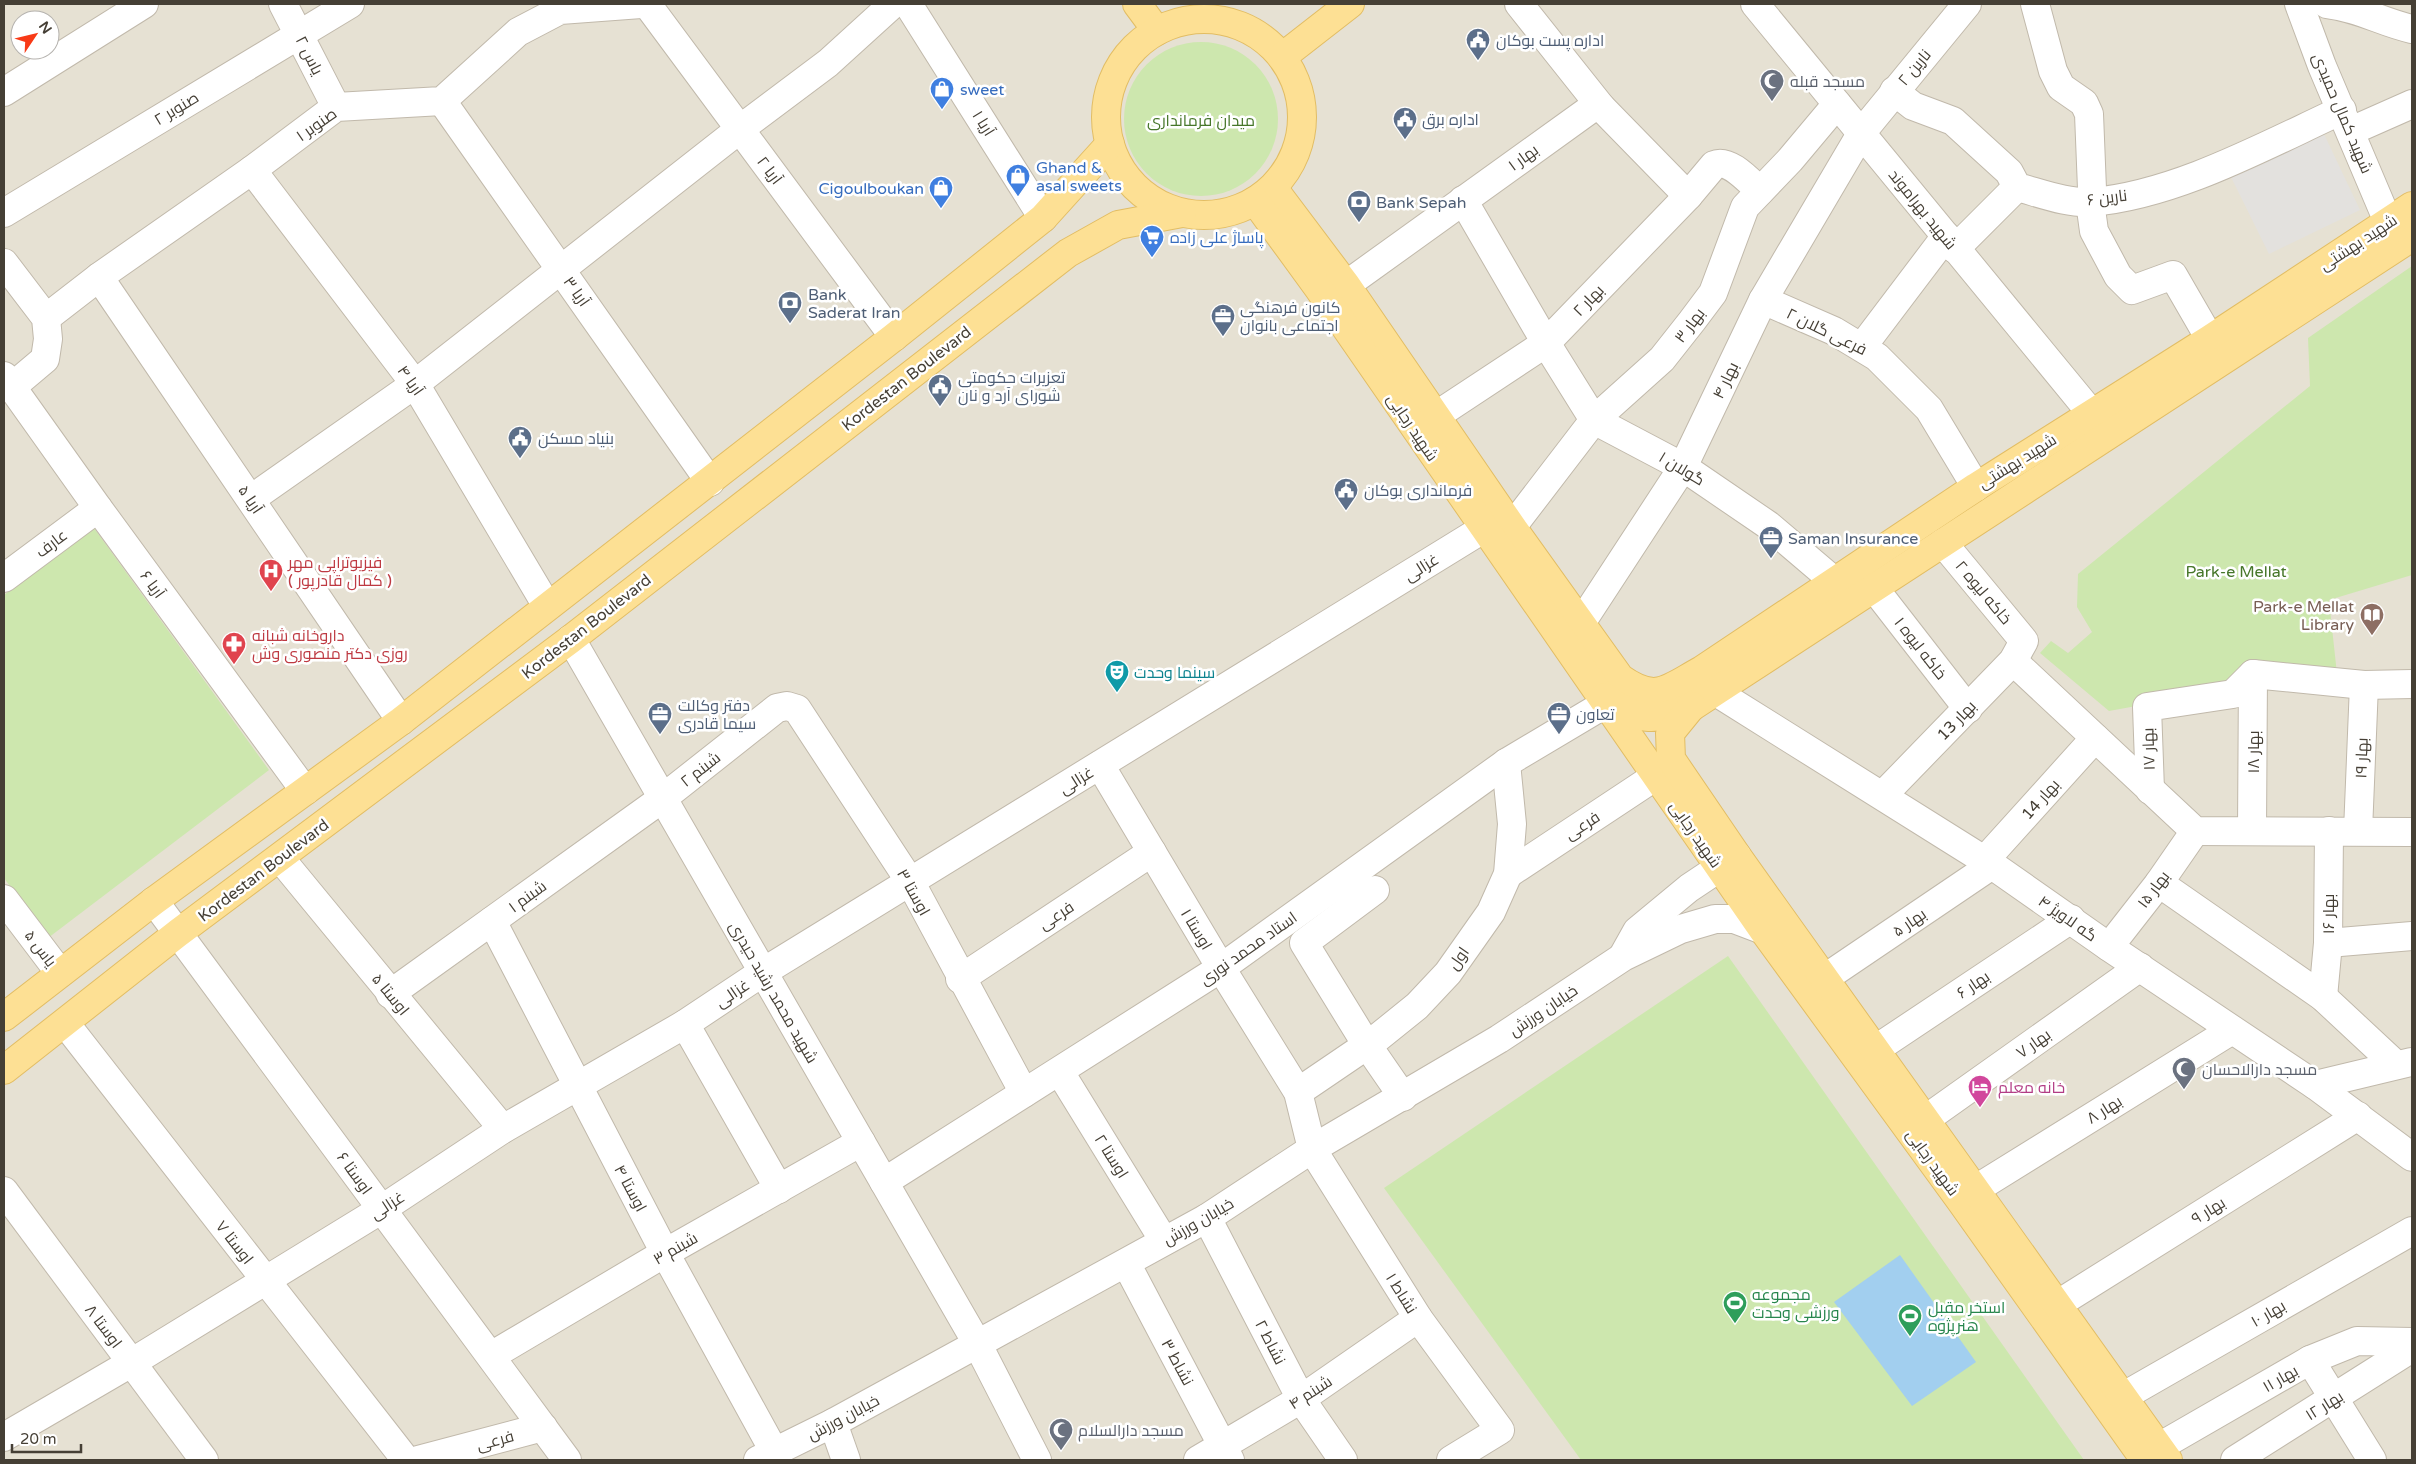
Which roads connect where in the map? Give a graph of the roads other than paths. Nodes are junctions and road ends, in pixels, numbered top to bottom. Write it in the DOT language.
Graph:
graph roads {
  1 [pos="144,4"];
  2 [pos="283,4"];
  3 [pos="350,4"];
  4 [pos="641,4"];
  5 [pos="647,4"];
  6 [pos="894,4"];
  7 [pos="908,4"];
  8 [pos="1137,4"];
  9 [pos="1350,4"];
  10 [pos="1519,4"];
  11 [pos="1755,4"];
  12 [pos="1967,4"];
  13 [pos="2036,4"];
  14 [pos="2299,4"];
  15 [pos="2327,4"];
  16 [pos="2412,29"];
  17 [pos="1157,31"];
  18 [pos="299,33"];
  19 [pos="1282,57"];
  20 [pos="1894,91"];
  21 [pos="4,92"];
  22 [pos="442,101"];
  23 [pos="1837,104"];
  24 [pos="2412,104"];
  25 [pos="1601,106"];
  26 [pos="336,107"];
  27 [pos="2346,121"];
  28 [pos="740,129"];
  29 [pos="1862,132"];
  30 [pos="1110,144"];
  31 [pos="252,170"];
  32 [pos="2017,187"];
  33 [pos="1760,190"];
  34 [pos="1264,195"];
  35 [pos="1688,196"];
  36 [pos="1463,200"];
  37 [pos="2090,202"];
  38 [pos="2412,206"];
  39 [pos="4,213"];
  40 [pos="1182,213"];
  41 [pos="1043,218"];
  42 [pos="2388,222"];
  43 [pos="1950,242"];
  44 [pos="2405,242"];
  45 [pos="1068,253"];
  46 [pos="4,262"];
  47 [pos="561,269"];
  48 [pos="99,277"];
  49 [pos="1346,286"];
  50 [pos="1763,300"];
  51 [pos="46,318"];
  52 [pos="894,337"];
  53 [pos="2210,340"];
  54 [pos="1546,343"];
  55 [pos="1862,347"];
  56 [pos="8,381"];
  57 [pos="415,384"];
  58 [pos="2092,414"];
  59 [pos="1437,415"];
  60 [pos="1594,420"];
  61 [pos="2108,437"];
  62 [pos="1683,467"];
  63 [pos="710,482"];
  64 [pos="1976,487"];
  65 [pos="251,499"];
  66 [pos="98,508"];
  67 [pos="1512,527"];
  68 [pos="1483,529"];
  69 [pos="1943,543"];
  70 [pos="4,578"];
  71 [pos="1834,581"];
  72 [pos="1874,588"];
  73 [pos="547,606"];
  74 [pos="1581,623"];
  75 [pos="571,639"];
  76 [pos="2019,651"];
  77 [pos="2253,674"];
  78 [pos="2412,684"];
  79 [pos="2364,685"];
  80 [pos="1608,692"];
  81 [pos="1716,692"];
  82 [pos="787,706"];
  83 [pos="1693,706"];
  84 [pos="1968,709"];
  85 [pos="401,721"];
  86 [pos="2095,738"];
  87 [pos="1506,763"];
  88 [pos="1100,765"];
  89 [pos="1656,776"];
  90 [pos="2150,790"];
  91 [pos="305,791"];
  92 [pos="1884,796"];
  93 [pos="663,798"];
  94 [pos="2252,830"];
  95 [pos="2195,831"];
  96 [pos="2329,831"];
  97 [pos="2358,831"];
  98 [pos="2412,832"];
  99 [pos="1152,852"];
  100 [pos="280,858"];
  101 [pos="1728,862"];
  102 [pos="1988,863"];
  103 [pos="1508,874"];
  104 [pos="911,883"];
  105 [pos="2159,883"];
  106 [pos="1375,890"];
  107 [pos="4,899"];
  108 [pos="154,901"];
  109 [pos="2071,919"];
  110 [pos="492,921"];
  111 [pos="1763,930"];
  112 [pos="178,933"];
  113 [pos="2412,936"];
  114 [pos="2328,943"];
  115 [pos="2109,947"];
  116 [pos="1623,957"];
  117 [pos="2140,967"];
  118 [pos="1221,968"];
  119 [pos="763,972"];
  120 [pos="60,973"];
  121 [pos="960,978"];
  122 [pos="1825,978"];
  123 [pos="390,994"];
  124 [pos="2322,997"];
  125 [pos="4,1018"];
  126 [pos="65,1023"];
  127 [pos="685,1024"];
  128 [pos="2232,1030"];
  129 [pos="1368,1045"];
  130 [pos="1876,1048"];
  131 [pos="2404,1063"];
  132 [pos="4,1070"];
  133 [pos="1060,1072"];
  134 [pos="2315,1084"];
  135 [pos="577,1085"];
  136 [pos="1298,1092"];
  137 [pos="1024,1093"];
  138 [pos="1403,1096"];
  139 [pos="2358,1116"];
  140 [pos="1926,1119"];
  141 [pos="504,1129"];
  142 [pos="861,1142"];
  143 [pos="1312,1149"];
  144 [pos="2412,1157"];
  145 [pos="884,1182"];
  146 [pos="780,1189"];
  147 [pos="1976,1189"];
  148 [pos="4,1191"];
  149 [pos="382,1210"];
  150 [pos="1207,1218"];
  151 [pos="2412,1231"];
  152 [pos="1164,1241"];
  153 [pos="665,1253"];
  154 [pos="1126,1263"];
  155 [pos="265,1280"];
  156 [pos="2058,1304"];
  157 [pos="1418,1318"];
  158 [pos="2412,1342"];
  159 [pos="978,1345"];
  160 [pos="2412,1348"];
  161 [pos="491,1356"];
  162 [pos="2310,1360"];
  163 [pos="132,1363"];
  164 [pos="2124,1396"];
  165 [pos="1301,1399"];
  166 [pos="2333,1399"];
  167 [pos="833,1423"];
  168 [pos="543,1427"];
  169 [pos="4,1437"];
  170 [pos="1226,1453"];
  171 [pos="2147,1456"];
  172 [pos="766,1457"];
  173 [pos="204,1460"];
  174 [pos="406,1460"];
  175 [pos="418,1460"];
  176 [pos="568,1460"];
  177 [pos="846,1460"];
  178 [pos="1037,1460"];
  179 [pos="1198,1460"];
  180 [pos="1343,1460"];
  181 [pos="1451,1460"];
  182 [pos="2236,1460"];
  183 [pos="2372,1460"];
  1 -- 21 [label="street"];
  2 -- 18 [label="street, یاس ۲"];
  3 -- 18 [label="street, صنوبر ۲"];
  4 -- 22 [label="street"];
  5 -- 28 [label="street, آریا ۲"];
  6 -- 28 [label="street"];
  7 -- 41 [label="street, آریا ۱"];
  8 -- 17 [label="main road"];
  9 -- 19 [label="main road"];
  10 -- 25 [label="street"];
  11 -- 23 [label="street, شهید بهراموند"];
  12 -- 20 [label="street, نارین ۲"];
  13 -- 37 [label="street"];
  14 -- 27 [label="street, شهید کمال حمیدی"];
  15 -- 16 [label="street"];
  17 -- 19 [label="main road"];
  17 -- 30 [label="main road"];
  18 -- 26 [label="street, یاس ۲"];
  18 -- 39 [label="street, صنوبر ۲"];
  19 -- 34 [label="main road"];
  20 -- 29 [label="street, نارین ۲"];
  20 -- 32 [label="street"];
  22 -- 26 [label="street, صنوبر ۱"];
  22 -- 47 [label="street, آریا ۳"];
  23 -- 29 [label="street, شهید بهراموند"];
  23 -- 33 [label="street, بهار ۳"];
  24 -- 27 [label="street, نارین ۶"];
  25 -- 35 [label="street"];
  25 -- 36 [label="street, بهار ۱"];
  26 -- 31 [label="street, صنوبر ۱"];
  27 -- 37 [label="street, نارین ۶"];
  27 -- 42 [label="street, شهید کمال حمیدی"];
  28 -- 47 [label="street"];
  28 -- 52 [label="street, آریا ۲"];
  29 -- 43 [label="street, شهید بهراموند"];
  29 -- 50 [label="street, بهار ۴"];
  30 -- 40 [label="main road"];
  30 -- 41 [label="main road"];
  31 -- 48 [label="street, صنوبر ۱"];
  31 -- 57 [label="street, آریا ۴"];
  32 -- 37 [label="street, نارین ۶"];
  32 -- 43 [label="street"];
  33 -- 35 [label="street, بهار ۲"];
  33 -- 60 [label="street, بهار ۳"];
  34 -- 40 [label="main road"];
  34 -- 49 [label="main road, شهید رجایی"];
  34 -- 68 [label="main road, شهید رجایی"];
  35 -- 54 [label="street, بهار ۲"];
  36 -- 49 [label="street, بهار ۱"];
  36 -- 54 [label="street"];
  37 -- 53 [label="street"];
  38 -- 42 [label="main road, شهید بهشتی"];
  40 -- 45 [label="main road, Kordestan Boulevard"];
  41 -- 45 [label="main road"];
  41 -- 52 [label="main road"];
  42 -- 44 [label="street, شهید کمال حمیدی"];
  42 -- 53 [label="main road, شهید بهشتی"];
  43 -- 55 [label="street"];
  43 -- 58 [label="street, شهید بهراموند"];
  44 -- 61 [label="main road, شهید بهشتی"];
  45 -- 75 [label="main road, Kordestan Boulevard"];
  46 -- 51 [label="street"];
  47 -- 57 [label="street"];
  47 -- 63 [label="street, آریا ۳"];
  48 -- 51 [label="street, صنوبر ۱"];
  48 -- 65 [label="street, آریا ۵"];
  49 -- 59 [label="main road, شهید رجایی"];
  50 -- 55 [label="street, فرعی گلان ۲"];
  50 -- 62 [label="street, بهار ۴"];
  51 -- 56 [label="street"];
  52 -- 63 [label="main road"];
  53 -- 58 [label="main road, شهید بهشتی"];
  54 -- 59 [label="street, بهار ۲"];
  54 -- 60 [label="street"];
  55 -- 64 [label="street, فرعی گلان ۲"];
  56 -- 66 [label="street, آریا ۶"];
  57 -- 65 [label="street"];
  57 -- 73 [label="street, آریا ۴"];
  58 -- 61 [label="street, شهید بهراموند"];
  58 -- 64 [label="main road, شهید بهشتی"];
  59 -- 67 [label="main road, شهید رجایی"];
  60 -- 62 [label="street, گولان ۱"];
  60 -- 67 [label="street, بهار ۳"];
  61 -- 69 [label="main road, شهید بهشتی"];
  62 -- 71 [label="street, گولان ۱"];
  62 -- 74 [label="street, بهار ۴"];
  63 -- 73 [label="main road"];
  64 -- 71 [label="main road, شهید بهشتی"];
  65 -- 85 [label="street, آریا ۵"];
  66 -- 70 [label="street, عارف"];
  66 -- 91 [label="street, آریا ۶"];
  67 -- 74 [label="main road, شهید رجایی"];
  68 -- 80 [label="main road, شهید رجایی"];
  68 -- 88 [label="street, غزالی"];
  69 -- 72 [label="main road, شهید بهشتی"];
  69 -- 76 [label="street, خاکه لیوه ۲"];
  71 -- 80 [label="main road, شهید بهشتی"];
  72 -- 81 [label="main road, شهید بهشتی"];
  72 -- 84 [label="street, خاکه لیوه ۱"];
  73 -- 85 [label="main road"];
  74 -- 80 [label="main road, شهید رجایی"];
  75 -- 93 [label="street, شهید محمد رشید حیدری"];
  75 -- 100 [label="main road, Kordestan Boulevard"];
  76 -- 84 [label="street, بهار 13"];
  76 -- 86 [label="street, خاکه لیوه ۲"];
  77 -- 79 [label="street"];
  77 -- 90 [label="street, بهار ۱۷"];
  77 -- 94 [label="street, بهار ۱۸"];
  78 -- 79 [label="street"];
  79 -- 97 [label="street, بهار ۱۹"];
  80 -- 83 [label="main road"];
  80 -- 87 [label="street, استاد محمد نوری"];
  80 -- 89 [label="main road, شهید رجایی"];
  81 -- 83 [label="main road, شهید بهشتی"];
  81 -- 92 [label="street, گه لاویژ ۴"];
  82 -- 93 [label="street, شبنم ۲"];
  82 -- 104 [label="street, اوستا ۳"];
  83 -- 101 [label="main road, شهید رجایی"];
  84 -- 92 [label="street, بهار 13"];
  85 -- 91 [label="main road"];
  86 -- 90 [label="street, خاکه لیوه ۲"];
  86 -- 102 [label="street, بهار 14"];
  87 -- 103 [label="street, اول"];
  87 -- 118 [label="street, استاد محمد نوری"];
  88 -- 99 [label="street, اوستا ۱"];
  88 -- 104 [label="street, غزالی"];
  89 -- 101 [label="main road, شهید رجایی"];
  89 -- 103 [label="street, فرعی"];
  90 -- 95 [label="street, خاکه لیوه ۲"];
  91 -- 108 [label="main road"];
  92 -- 102 [label="street, گه لاویژ ۴"];
  93 -- 110 [label="street, شبنم ۱"];
  93 -- 119 [label="street, شهید محمد رشید حیدری"];
  94 -- 95 [label="street"];
  94 -- 96 [label="street"];
  95 -- 105 [label="street, بهار ۱۵"];
  96 -- 97 [label="street"];
  96 -- 114 [label="street, بهار ۱۶"];
  97 -- 98 [label="street"];
  99 -- 118 [label="street, اوستا ۱"];
  99 -- 121 [label="street, فرعی"];
  100 -- 112 [label="main road, Kordestan Boulevard"];
  100 -- 123 [label="street, اوستا ۵"];
  101 -- 111 [label="main road, شهید رجایی"];
  101 -- 116 [label="street, خیابان ورزش"];
  101 -- 122 [label="main road, شهید رجایی"];
  102 -- 109 [label="street, گه لاویژ ۴"];
  102 -- 122 [label="street, بهار ۵"];
  103 -- 129 [label="street, اول"];
  104 -- 119 [label="street, غزالی"];
  104 -- 121 [label="street, اوستا ۳"];
  105 -- 115 [label="street, بهار ۱۵"];
  105 -- 124 [label="street"];
  106 -- 129 [label="street"];
  107 -- 120 [label="street, یاس ۵"];
  108 -- 112 [label="street, اوستا ۶"];
  108 -- 120 [label="main road"];
  109 -- 115 [label="street, گه لاویژ ۴"];
  109 -- 130 [label="street, بهار ۶"];
  110 -- 123 [label="street, شبنم ۱"];
  110 -- 135 [label="street, اوستا ۴"];
  111 -- 116 [label="street, خیابان ورزش"];
  111 -- 171 [label="main road, شهید رجایی"];
  112 -- 126 [label="main road, Kordestan Boulevard"];
  112 -- 149 [label="street, اوستا ۶"];
  113 -- 114 [label="street"];
  114 -- 124 [label="street, بهار ۱۶"];
  115 -- 117 [label="street, گه لاویژ ۴"];
  116 -- 138 [label="street, خیابان ورزش"];
  117 -- 128 [label="street, گه لاویژ ۴"];
  117 -- 140 [label="street, بهار ۷"];
  118 -- 133 [label="street, استاد محمد نوری"];
  118 -- 136 [label="street, اوستا ۱"];
  119 -- 127 [label="street, غزالی"];
  119 -- 142 [label="street, شهید محمد رشید حیدری"];
  120 -- 125 [label="main road"];
  121 -- 137 [label="street, اوستا ۳"];
  122 -- 130 [label="main road, شهید رجایی"];
  123 -- 141 [label="street, اوستا ۵"];
  124 -- 131 [label="street"];
  126 -- 132 [label="main road, Kordestan Boulevard"];
  126 -- 155 [label="street, اوستا ۷"];
  127 -- 135 [label="street, غزالی"];
  127 -- 146 [label="street"];
  128 -- 134 [label="street, گه لاویژ ۴"];
  128 -- 147 [label="street, بهار ۸"];
  129 -- 136 [label="street, اول"];
  129 -- 138 [label="street"];
  130 -- 140 [label="main road, شهید رجایی"];
  131 -- 134 [label="street"];
  133 -- 137 [label="street, استاد محمد نوری"];
  133 -- 152 [label="street, اوستا ۲"];
  134 -- 139 [label="street, گه لاویژ ۴"];
  135 -- 141 [label="street, غزالی"];
  135 -- 153 [label="street, اوستا ۴"];
  136 -- 143 [label="street, اوستا ۱"];
  137 -- 145 [label="street, استاد محمد نوری"];
  138 -- 143 [label="street, خیابان ورزش"];
  139 -- 144 [label="street, گه لاویژ ۴"];
  139 -- 156 [label="street, بهار ۹"];
  140 -- 147 [label="main road, شهید رجایی"];
  141 -- 149 [label="street, غزالی"];
  142 -- 145 [label="street, شهید محمد رشید حیدری"];
  142 -- 146 [label="street, شبنم ۳"];
  143 -- 150 [label="street, خیابان ورزش"];
  143 -- 157 [label="street, نشاط ۱"];
  145 -- 159 [label="street, شهید محمد رشید حیدری"];
  146 -- 153 [label="street, شبنم ۳"];
  147 -- 156 [label="main road, شهید رجایی"];
  148 -- 163 [label="street, اوستا ۸"];
  149 -- 155 [label="street, غزالی"];
  149 -- 161 [label="street, اوستا ۶"];
  150 -- 152 [label="street, خیابان ورزش"];
  150 -- 165 [label="street, نشاط ۲"];
  151 -- 164 [label="street, بهار ۱۰"];
  152 -- 154 [label="street, خیابان ورزش"];
  153 -- 161 [label="street, شبنم ۳"];
  153 -- 172 [label="street, اوستا ۴"];
  154 -- 159 [label="street, خیابان ورزش"];
  154 -- 170 [label="street, نشاط ۳"];
  155 -- 163 [label="street, غزالی"];
  155 -- 174 [label="street, اوستا ۷"];
  156 -- 164 [label="main road, شهید رجایی"];
  157 -- 165 [label="street, شبنم ۴"];
  157 -- 181 [label="street, نشاط ۱"];
  158 -- 162 [label="street, بهار ۱۱"];
  159 -- 167 [label="street, خیابان ورزش"];
  159 -- 178 [label="street, شهید محمد رشید حیدری"];
  160 -- 166 [label="street, بهار ۱۲"];
  161 -- 168 [label="street, اوستا ۶"];
  162 -- 166 [label="street"];
  162 -- 171 [label="street, بهار ۱۱"];
  163 -- 169 [label="street, غزالی"];
  163 -- 173 [label="street, اوستا ۸"];
  164 -- 171 [label="main road, شهید رجایی"];
  165 -- 170 [label="street, شبنم ۴"];
  165 -- 180 [label="street, نشاط ۲"];
  166 -- 182 [label="street, بهار ۱۲"];
  166 -- 183 [label="street"];
  167 -- 172 [label="street, خیابان ورزش"];
  167 -- 177 [label="street"];
  168 -- 175 [label="street, فرعی"];
  168 -- 176 [label="street, اوستا ۶"];
  170 -- 179 [label="street, شبنم ۴"];
}
